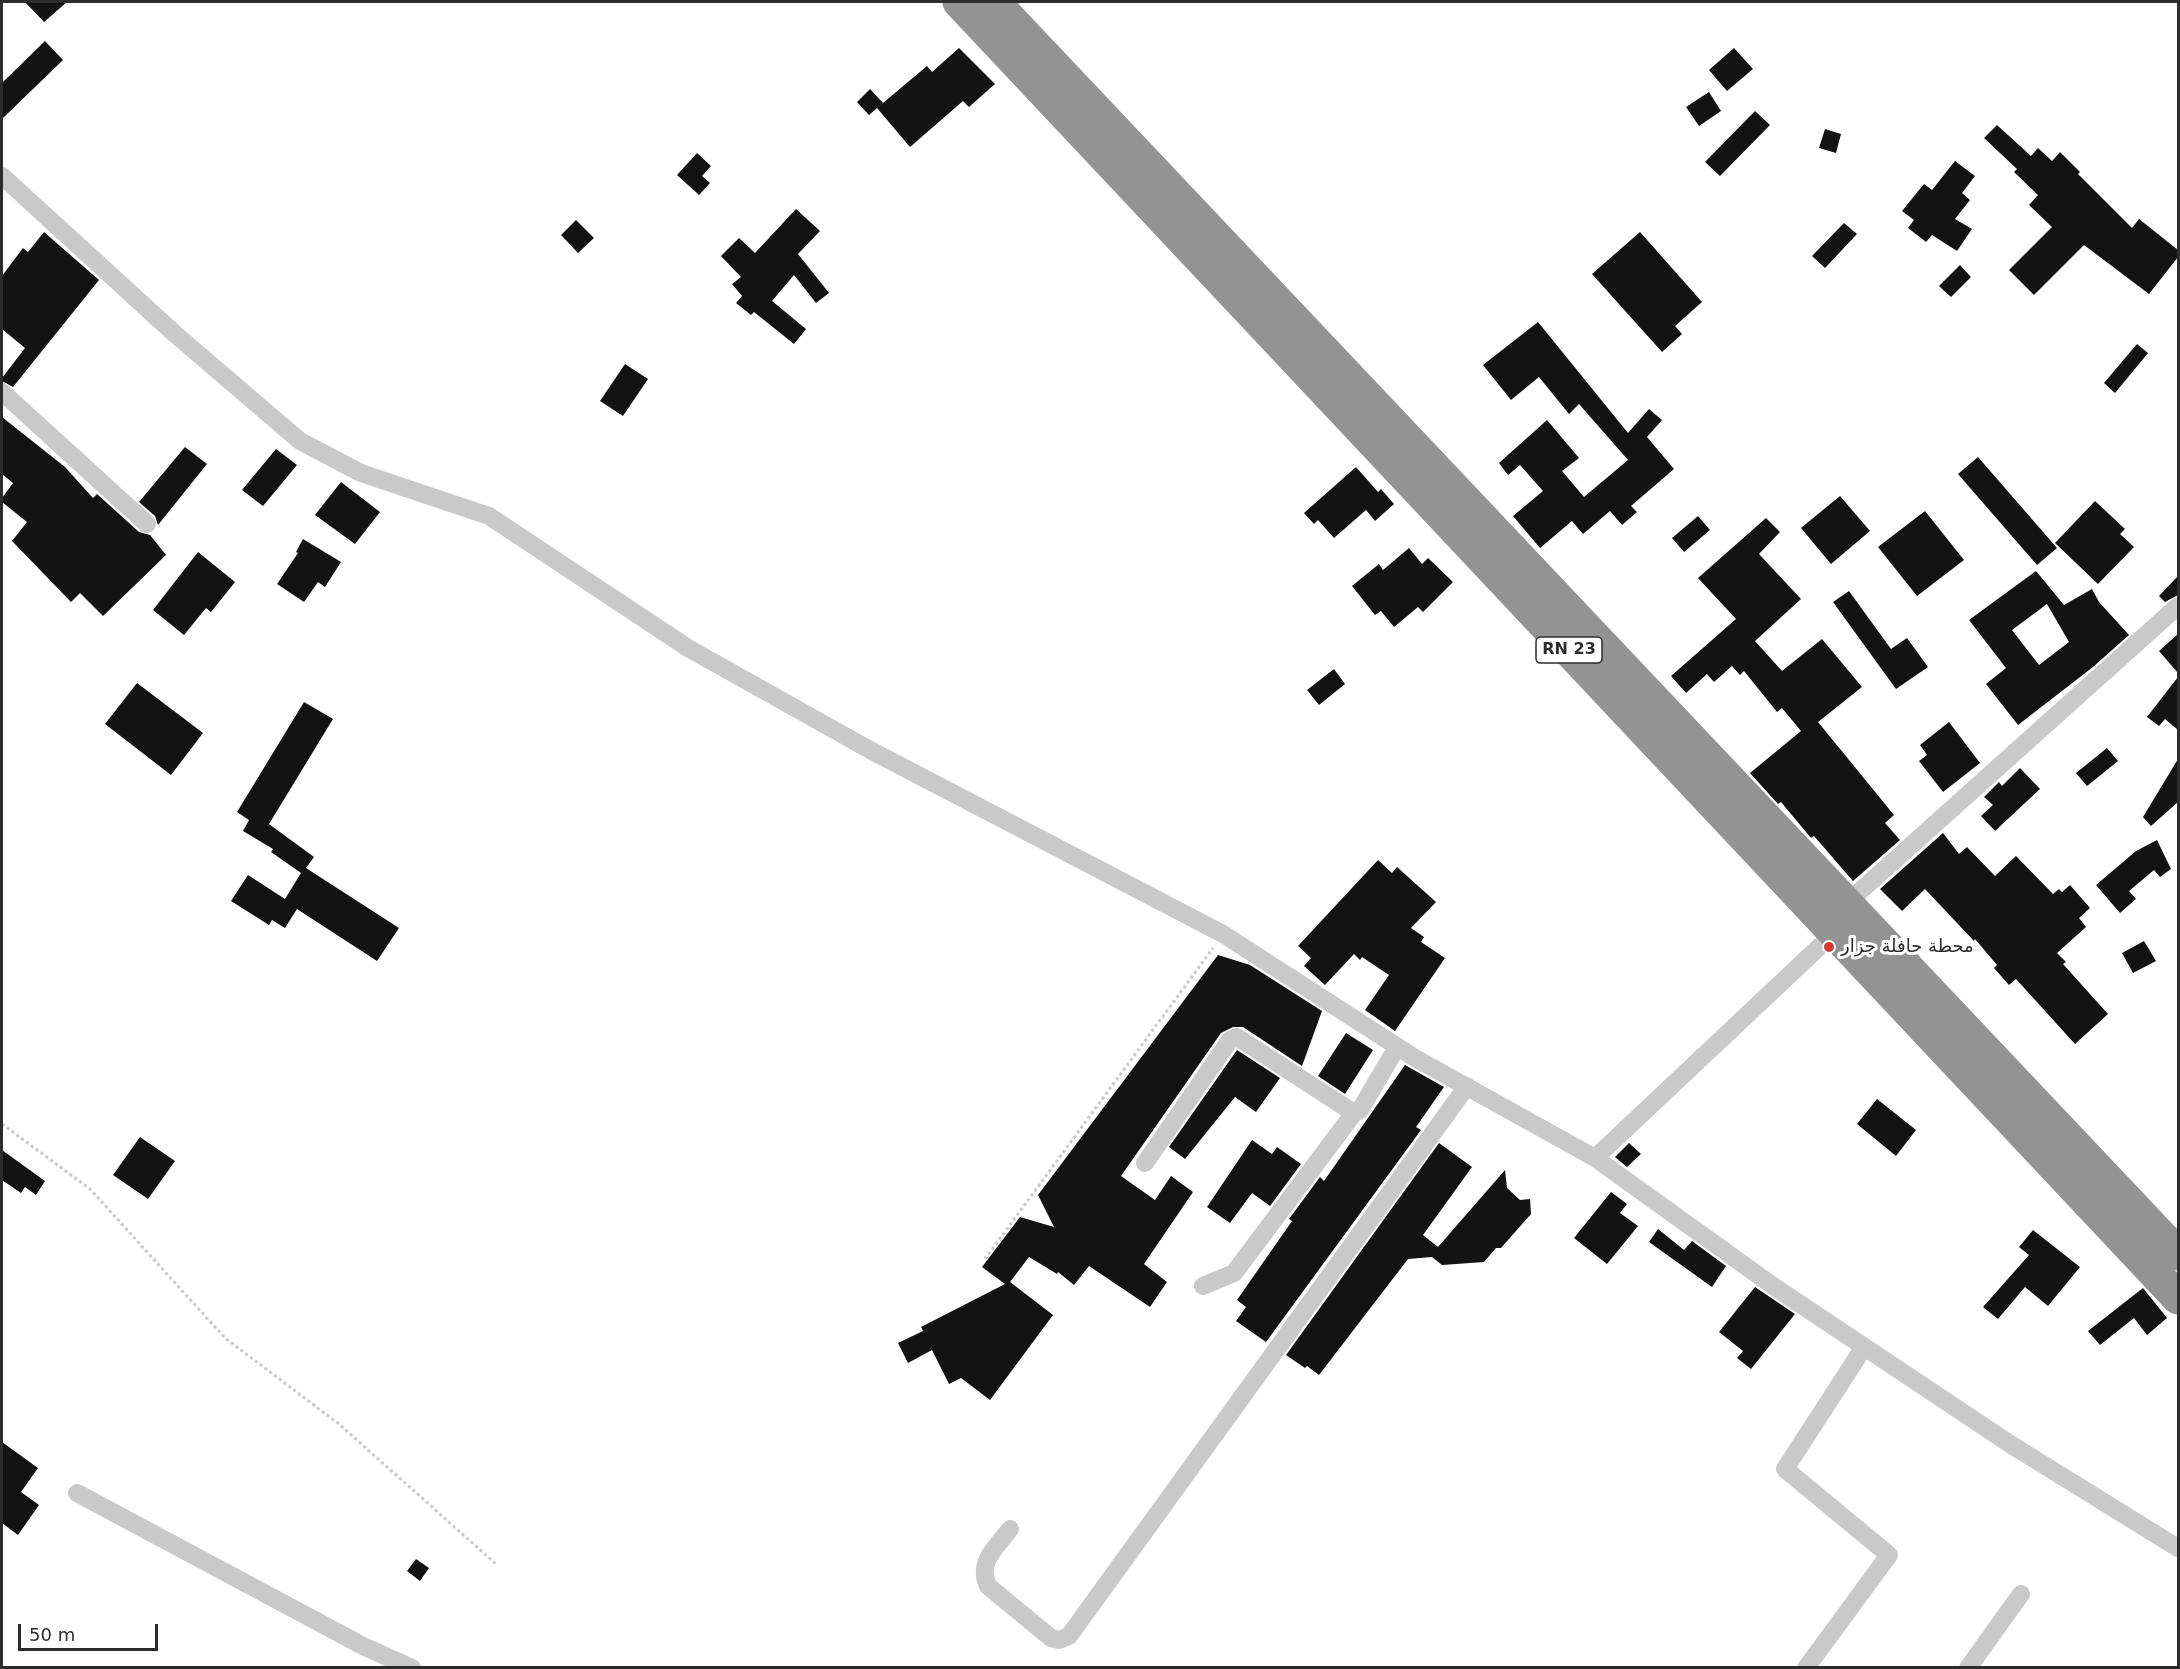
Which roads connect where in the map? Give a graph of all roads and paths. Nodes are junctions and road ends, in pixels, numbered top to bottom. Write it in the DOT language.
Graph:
graph roads {
  1 [pos="959,2"];
  2 [pos="1000,4"];
  3 [pos="2,176"];
  4 [pos="2,392"];
  5 [pos="147,524"];
  6 [pos="2178,606"];
  7 [pos="1848,902"];
  8 [pos="1834,932"];
  9 [pos="1223,934"];
  10 [pos="1397,1047"];
  11 [pos="1467,1086"];
  12 [pos="1354,1113"];
  13 [pos="2,1124"];
  14 [pos="1595,1158"];
  15 [pos="1146,1163"];
  16 [pos="2178,1254"];
  17 [pos="985,1259"];
  18 [pos="1203,1286"];
  19 [pos="2178,1298"];
  20 [pos="1864,1347"];
  21 [pos="77,1492"];
  22 [pos="1010,1529"];
  23 [pos="2178,1548"];
  24 [pos="497,1565"];
  25 [pos="2021,1594"];
  26 [pos="412,1668"];
  27 [pos="1806,1668"];
  28 [pos="1968,1668"];
  1 -- 8 [label="highway, RN 23"];
  2 -- 7 [label="highway, RN 23"];
  3 -- 9 [label="street"];
  4 -- 5 [label="street"];
  6 -- 7 [label="street"];
  7 -- 16 [label="highway, RN 23"];
  8 -- 14 [label="street"];
  8 -- 19 [label="highway, RN 23"];
  9 -- 10 [label="street"];
  9 -- 17 [label="path"];
  10 -- 11 [label="street"];
  10 -- 12 [label="street"];
  11 -- 14 [label="street"];
  11 -- 22 [label="street"];
  12 -- 15 [label="street"];
  12 -- 18 [label="street"];
  13 -- 24 [label="path"];
  14 -- 20 [label="street"];
  20 -- 23 [label="street"];
  20 -- 27 [label="street"];
  21 -- 26 [label="street"];
  25 -- 28 [label="street"];
}
